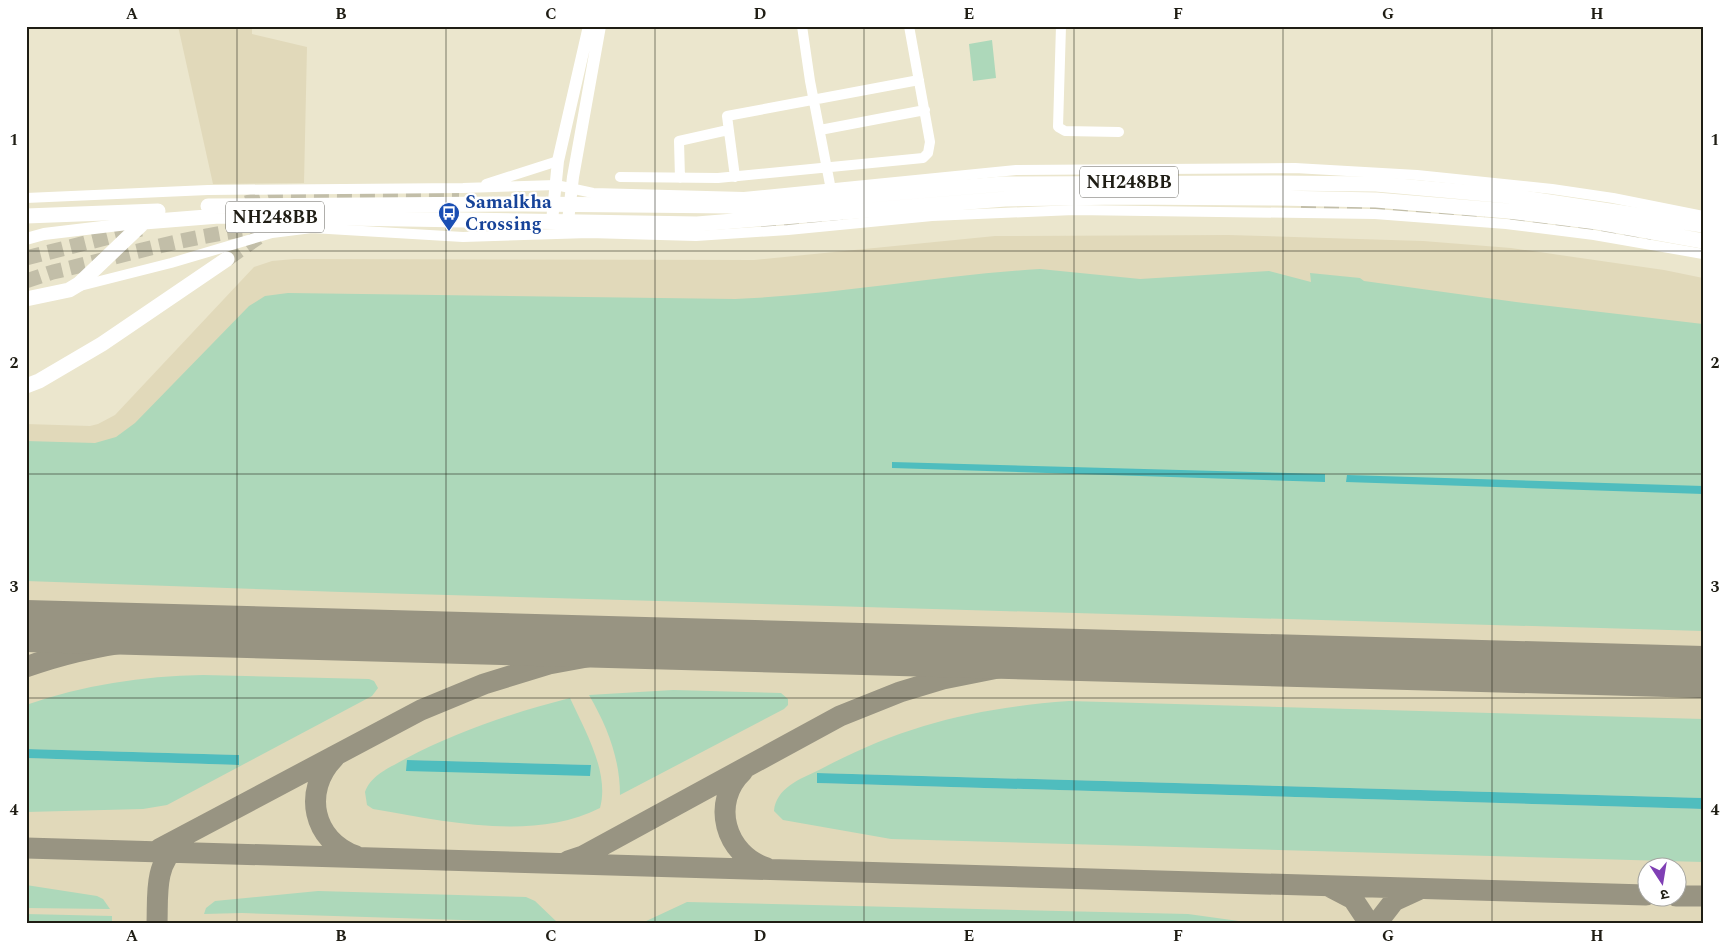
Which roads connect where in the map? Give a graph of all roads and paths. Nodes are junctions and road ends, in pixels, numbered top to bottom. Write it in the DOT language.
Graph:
graph roads {
  1 [pos="589,26"];
  2 [pos="600,26"];
  3 [pos="802,26"];
  4 [pos="909,26"];
  5 [pos="1060,26"];
  6 [pos="920,80"];
  7 [pos="814,100"];
  8 [pos="925,110"];
  9 [pos="728,130"];
  10 [pos="820,130"];
  11 [pos="1119,132"];
  12 [pos="558,161"];
  13 [pos="828,168"];
  14 [pos="620,177"];
  15 [pos="734,177"];
  16 [pos="680,178"];
  17 [pos="556,185"];
  18 [pos="464,188"];
  19 [pos="571,188"];
  20 [pos="832,193"];
  21 [pos="26,198"];
  22 [pos="553,204"];
  23 [pos="570,205"];
  24 [pos="835,214"];
  25 [pos="26,216"];
  26 [pos="1703,216"];
  27 [pos="552,221"];
  28 [pos="568,221"];
  29 [pos="144,222"];
  30 [pos="1703,225"];
  31 [pos="26,239"];
  32 [pos="1703,241"];
  33 [pos="1703,254"];
  34 [pos="227,259"];
  35 [pos="74,287"];
  36 [pos="26,299"];
  37 [pos="26,386"];
  1 -- 12 [label="main road"];
  2 -- 19 [label="main road"];
  3 -- 7 [label="street"];
  4 -- 6 [label="street"];
  5 -- 11 [label="street"];
  6 -- 7 [label="street"];
  6 -- 8 [label="street"];
  7 -- 9 [label="street"];
  7 -- 10 [label="street"];
  8 -- 10 [label="street"];
  8 -- 13 [label="street"];
  9 -- 15 [label="street"];
  9 -- 16 [label="street"];
  10 -- 13 [label="street"];
  12 -- 17 [label="main road"];
  12 -- 18 [label="street"];
  13 -- 15 [label="street"];
  13 -- 20 [label="street"];
  14 -- 16 [label="street"];
  15 -- 16 [label="street"];
  17 -- 18 [label="street"];
  17 -- 19 [label="street"];
  17 -- 22 [label="main road"];
  18 -- 21 [label="street"];
  19 -- 20 [label="street"];
  19 -- 23 [label="main road"];
  20 -- 23 [label="highway, NH248BB"];
  20 -- 24 [label="street"];
  20 -- 26 [label="street"];
  20 -- 30 [label="highway, NH248BB"];
  22 -- 23 [label="highway, NH248BB"];
  22 -- 25 [label="highway, NH248BB"];
  22 -- 27 [label="main road"];
  23 -- 28 [label="main road"];
  24 -- 28 [label="highway, NH248BB"];
  24 -- 32 [label="highway, NH248BB"];
  27 -- 28 [label="highway, NH248BB"];
  27 -- 29 [label="highway, NH248BB"];
  29 -- 31 [label="main road"];
  29 -- 35 [label="highway"];
  33 -- 35 [label="street"];
  34 -- 37 [label="highway"];
  35 -- 36 [label="highway"];
}
